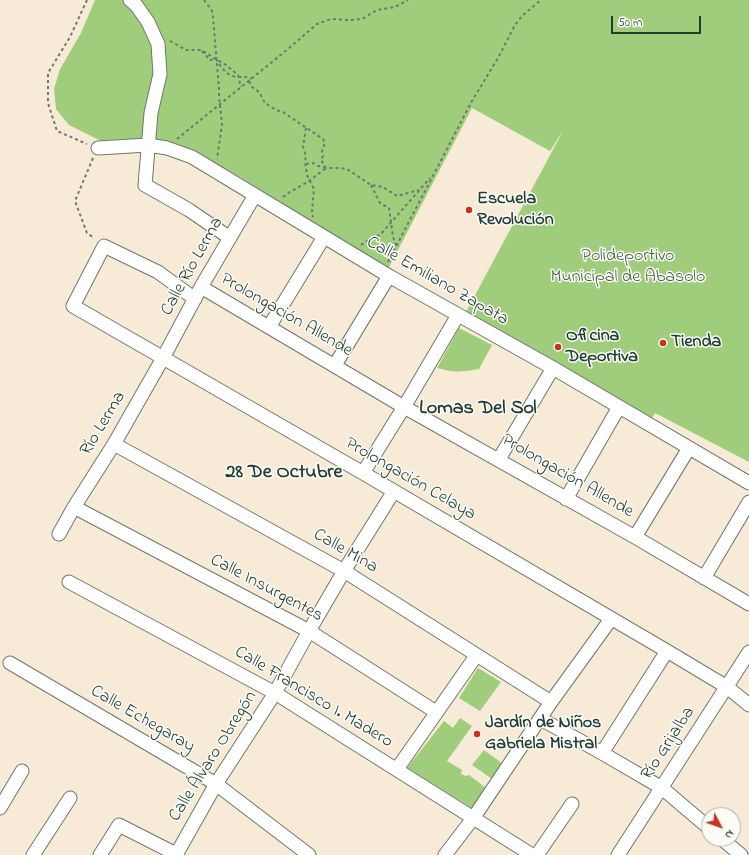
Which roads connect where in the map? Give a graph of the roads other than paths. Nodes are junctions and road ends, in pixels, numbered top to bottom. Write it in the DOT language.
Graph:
graph roads {
  1 [pos="130,0"];
  2 [pos="148,145"];
  3 [pos="98,148"];
  4 [pos="255,195"];
  5 [pos="324,237"];
  6 [pos="230,238"];
  7 [pos="387,275"];
  8 [pos="201,287"];
  9 [pos="194,299"];
  10 [pos="458,315"];
  11 [pos="269,327"];
  12 [pos="163,358"];
  13 [pos="334,365"];
  14 [pos="552,368"];
  15 [pos="404,407"];
  16 [pos="619,407"];
  17 [pos="114,444"];
  18 [pos="689,448"];
  19 [pos="499,459"];
  20 [pos="363,473"];
  21 [pos="749,483"];
  22 [pos="394,491"];
  23 [pos="566,498"];
  24 [pos="749,502"];
  25 [pos="74,507"];
  26 [pos="59,534"];
  27 [pos="635,537"];
  28 [pos="344,571"];
  29 [pos="704,578"];
  30 [pos="69,582"];
  31 [pos="749,604"];
  32 [pos="611,619"];
  33 [pos="309,631"];
  34 [pos="667,651"];
  35 [pos="749,652"];
  36 [pos="476,656"];
  37 [pos="10,663"];
  38 [pos="727,686"];
  39 [pos="275,693"];
  40 [pos="552,702"];
  41 [pos="749,705"];
  42 [pos="436,712"];
  43 [pos="541,720"];
  44 [pos="602,753"];
  45 [pos="397,769"];
  46 [pos="22,771"];
  47 [pos="216,784"];
  48 [pos="662,788"];
  49 [pos="70,798"];
  50 [pos="1,804"];
  51 [pos="572,804"];
  52 [pos="474,817"];
  53 [pos="701,821"];
  54 [pos="732,847"];
  55 [pos="749,852"];
  56 [pos="33,855"];
  57 [pos="100,855"];
  58 [pos="176,855"];
  59 [pos="309,855"];
  60 [pos="445,855"];
  61 [pos="532,855"];
  62 [pos="537,855"];
  63 [pos="618,855"];
  64 [pos="741,855"];
  65 [pos="747,855"];
  1 -- 2 [label="street"];
  2 -- 3 [label="street, Calle Emiliano Zapata"];
  2 -- 4 [label="street, Calle Emiliano Zapata"];
  2 -- 6 [label="street"];
  4 -- 5 [label="street, Calle Emiliano Zapata"];
  4 -- 6 [label="street, Calle Río Lerma"];
  5 -- 7 [label="street, Calle Emiliano Zapata"];
  5 -- 11 [label="street"];
  6 -- 8 [label="street, Calle Río Lerma"];
  7 -- 10 [label="street, Calle Emiliano Zapata"];
  7 -- 13 [label="street"];
  8 -- 9 [label="street, Calle Río Lerma"];
  8 -- 11 [label="street, Prolongación Allende"];
  9 -- 12 [label="street, Calle Río Lerma"];
  9 -- 12 [label="street, Prolongación Celaya"];
  10 -- 14 [label="street, Calle Emiliano Zapata"];
  10 -- 15 [label="street"];
  11 -- 13 [label="street, Prolongación Allende"];
  12 -- 17 [label="street, Río Lerma"];
  12 -- 20 [label="street, Prolongación Celaya"];
  13 -- 15 [label="street, Prolongación Allende"];
  14 -- 16 [label="street, Calle Emiliano Zapata"];
  14 -- 19 [label="street"];
  15 -- 19 [label="street, Prolongación Allende"];
  15 -- 20 [label="street"];
  16 -- 18 [label="street, Calle Emiliano Zapata"];
  16 -- 23 [label="street"];
  17 -- 25 [label="street, Río Lerma"];
  17 -- 28 [label="street, Calle Mina"];
  18 -- 21 [label="street, Calle Emiliano Zapata"];
  18 -- 27 [label="street"];
  19 -- 23 [label="street, Prolongación Allende"];
  20 -- 22 [label="street, Prolongación Celaya"];
  22 -- 28 [label="street, Calle Álvaro Obregón"];
  22 -- 32 [label="street, Prolongación Celaya"];
  23 -- 27 [label="street, Prolongación Allende"];
  24 -- 29 [label="street"];
  25 -- 26 [label="street, Río Lerma"];
  25 -- 33 [label="street, Calle Insurgentes"];
  27 -- 29 [label="street, Prolongación Allende"];
  28 -- 33 [label="street, Calle Álvaro Obregón"];
  28 -- 36 [label="street, Calle Mina"];
  29 -- 31 [label="street, Prolongación Allende"];
  30 -- 39 [label="street, Calle Francisco I. Madero"];
  32 -- 34 [label="street, Prolongación Celaya"];
  32 -- 40 [label="street"];
  33 -- 39 [label="street, Calle Álvaro Obregón"];
  33 -- 42 [label="street, Calle Insurgentes"];
  34 -- 38 [label="street, Prolongación Celaya"];
  34 -- 44 [label="street"];
  35 -- 38 [label="street, Río Grijalba"];
  36 -- 40 [label="street, Calle Mina"];
  36 -- 42 [label="street"];
  37 -- 47 [label="street, Calle Echegaray"];
  38 -- 41 [label="street, Prolongación Celaya"];
  38 -- 48 [label="street, Río Grijalba"];
  39 -- 45 [label="street, Calle Francisco I. Madero"];
  39 -- 47 [label="street, Calle Álvaro Obregón"];
  40 -- 43 [label="street"];
  42 -- 45 [label="street"];
  43 -- 44 [label="street"];
  43 -- 52 [label="street"];
  44 -- 48 [label="street"];
  45 -- 52 [label="street, Calle Francisco I. Madero"];
  46 -- 50 [label="street"];
  47 -- 58 [label="street, Calle Álvaro Obregón"];
  47 -- 59 [label="street, Calle Echegaray"];
  48 -- 53 [label="street"];
  48 -- 63 [label="street, Río Grijalba"];
  49 -- 56 [label="street"];
  51 -- 62 [label="street"];
  52 -- 60 [label="street"];
  52 -- 61 [label="street, Calle Francisco I. Madero"];
  54 -- 64 [label="street"];
  55 -- 65 [label="street"];
  57 -- 58 [label="street"];
}
